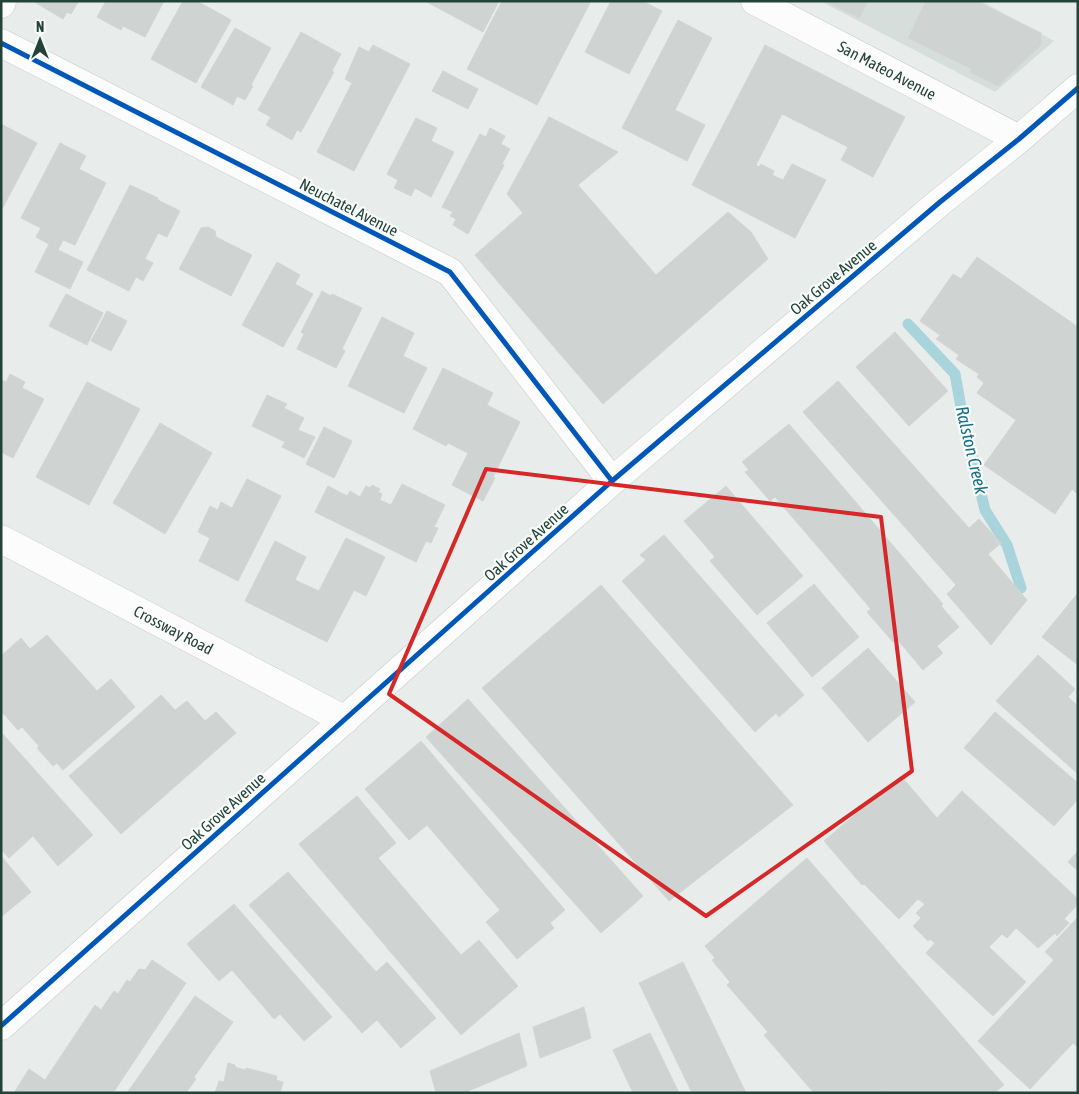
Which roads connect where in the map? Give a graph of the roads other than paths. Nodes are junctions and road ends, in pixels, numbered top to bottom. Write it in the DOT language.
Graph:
graph roads {
  1 [pos="754,1"];
  2 [pos="1,43"];
  3 [pos="1078,88"];
  4 [pos="1019,139"];
  5 [pos="612,481"];
  6 [pos="1,539"];
  7 [pos="345,720"];
  8 [pos="1,1026"];
  1 -- 4 [label="street, San Mateo Avenue"];
  2 -- 5 [label="street, Neuchatel Avenue"];
  3 -- 4 [label="street, Oak Grove Avenue"];
  4 -- 5 [label="street, Oak Grove Avenue"];
  5 -- 7 [label="street, Oak Grove Avenue"];
  6 -- 7 [label="street, Crossway Road"];
  7 -- 8 [label="street, Oak Grove Avenue"];
}
